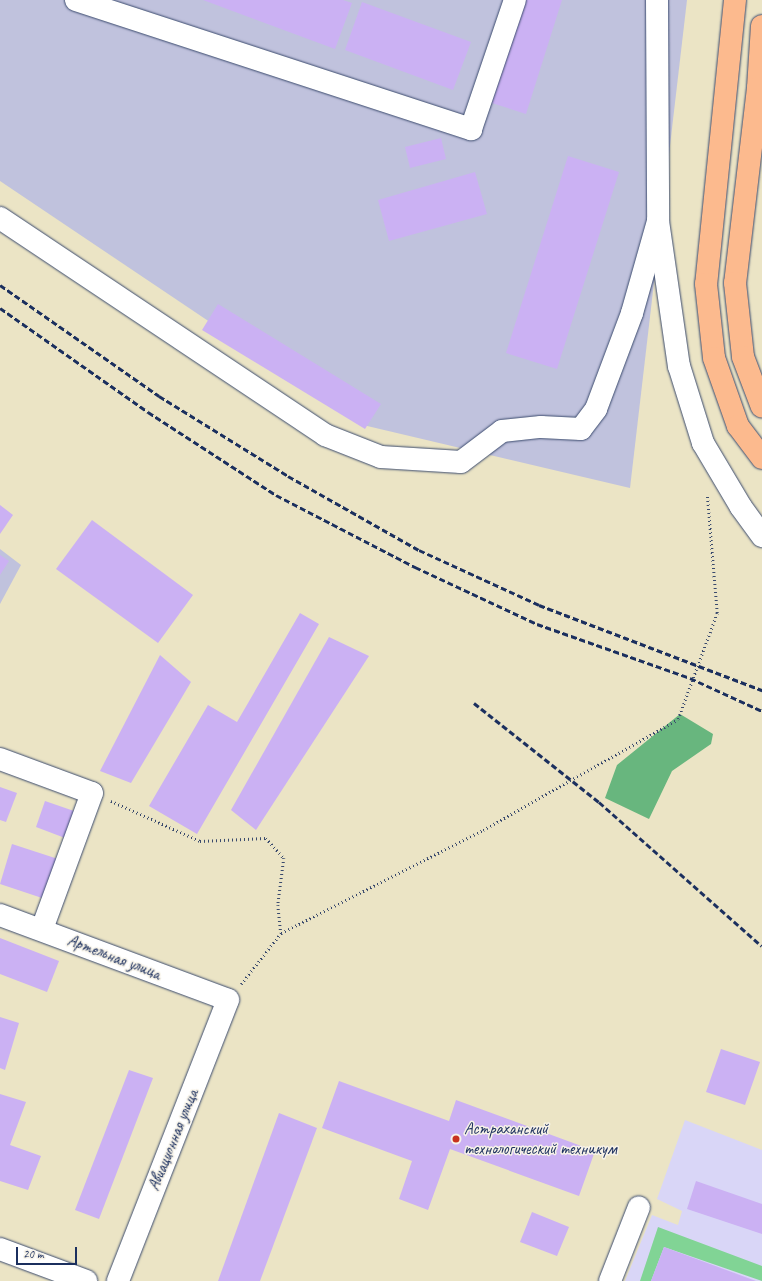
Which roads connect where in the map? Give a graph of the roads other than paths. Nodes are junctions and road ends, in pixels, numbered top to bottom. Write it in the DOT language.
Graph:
graph roads {
  1 [pos="76,0"];
  2 [pos="515,0"];
  3 [pos="657,0"];
  4 [pos="736,0"];
  5 [pos="762,26"];
  6 [pos="0,218"];
  7 [pos="658,221"];
  8 [pos="762,408"];
  9 [pos="762,458"];
  10 [pos="762,536"];
  11 [pos="0,759"];
  12 [pos="0,915"];
  13 [pos="42,929"];
  14 [pos="228,1000"];
  15 [pos="639,1207"];
  16 [pos="0,1249"];
  17 [pos="86,1281"];
  18 [pos="118,1281"];
  19 [pos="610,1281"];
  1 -- 2 [label="street"];
  3 -- 7 [label="street"];
  4 -- 9 [label="highway"];
  5 -- 8 [label="highway"];
  6 -- 7 [label="street"];
  7 -- 10 [label="street"];
  11 -- 13 [label="street"];
  12 -- 13 [label="street, Артельная улица"];
  13 -- 14 [label="street, Артельная улица"];
  14 -- 18 [label="street, Авиационная улица"];
  15 -- 19 [label="street"];
  16 -- 17 [label="street"];
}
